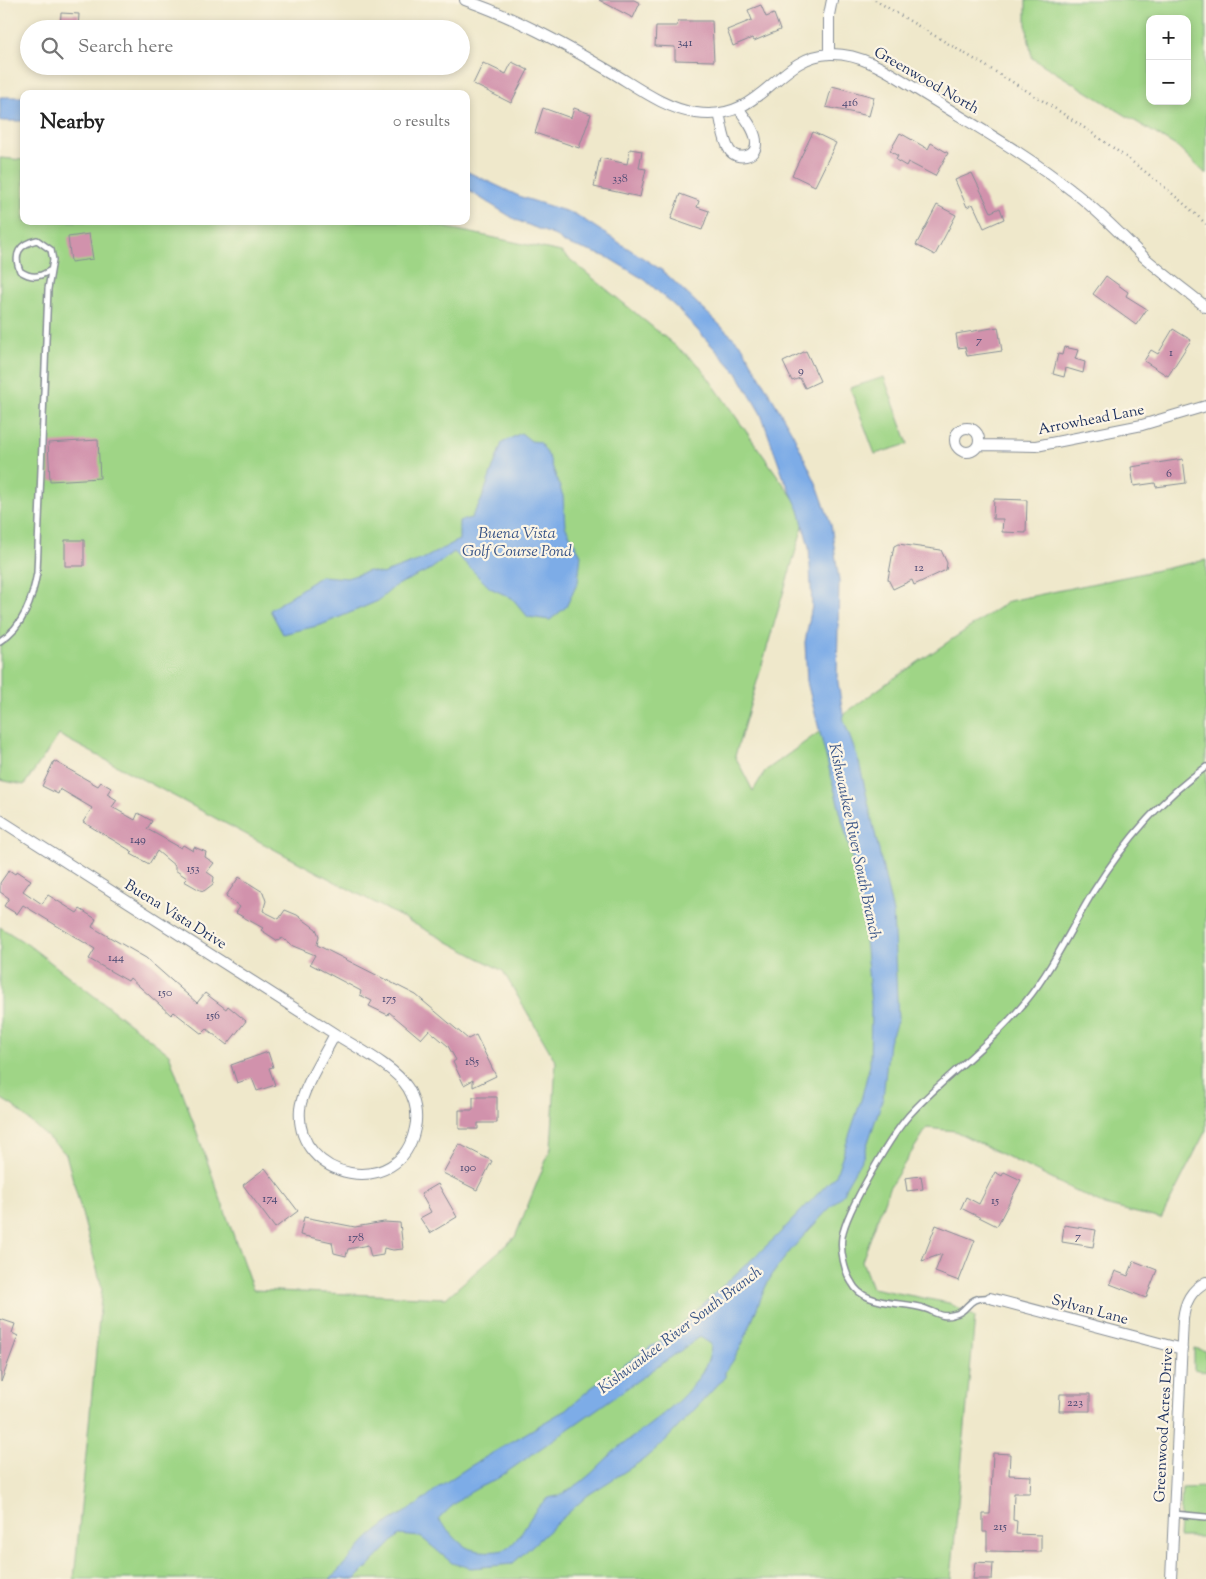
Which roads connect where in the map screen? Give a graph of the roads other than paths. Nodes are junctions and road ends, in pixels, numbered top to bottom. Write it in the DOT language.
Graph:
graph roads {
  1 [pos="466,0"];
  2 [pos="832,0"];
  3 [pos="829,54"];
  4 [pos="739,109"];
  5 [pos="719,113"];
  6 [pos="49,271"];
  7 [pos="1206,307"];
  8 [pos="1206,406"];
  9 [pos="979,445"];
  10 [pos="0,642"];
  11 [pos="1206,767"];
  12 [pos="0,820"];
  13 [pos="335,1034"];
  14 [pos="1206,1282"];
  15 [pos="990,1298"];
  16 [pos="1182,1348"];
  17 [pos="1174,1514"];
  18 [pos="1206,1517"];
  19 [pos="1171,1579"];
  1 -- 5 [label="street, Greenwood North"];
  2 -- 3 [label="street"];
  3 -- 4 [label="street, Greenwood North"];
  3 -- 7 [label="street, Greenwood North"];
  4 -- 5 [label="street, Greenwood North"];
  4 -- 5 [label="street"];
  6 -- 6 [label="lane"];
  6 -- 10 [label="lane"];
  8 -- 9 [label="street, Arrowhead Lane"];
  11 -- 15 [label="lane"];
  12 -- 13 [label="street, Buena Vista Drive"];
  13 -- 13 [label="street, Buena Vista Drive"];
  14 -- 16 [label="street, Greenwood Acres Drive"];
  15 -- 16 [label="street, Sylvan Lane"];
  16 -- 17 [label="street, Greenwood Acres Drive"];
  17 -- 18 [label="lane"];
  17 -- 19 [label="street, Greenwood Acres Drive"];
}
